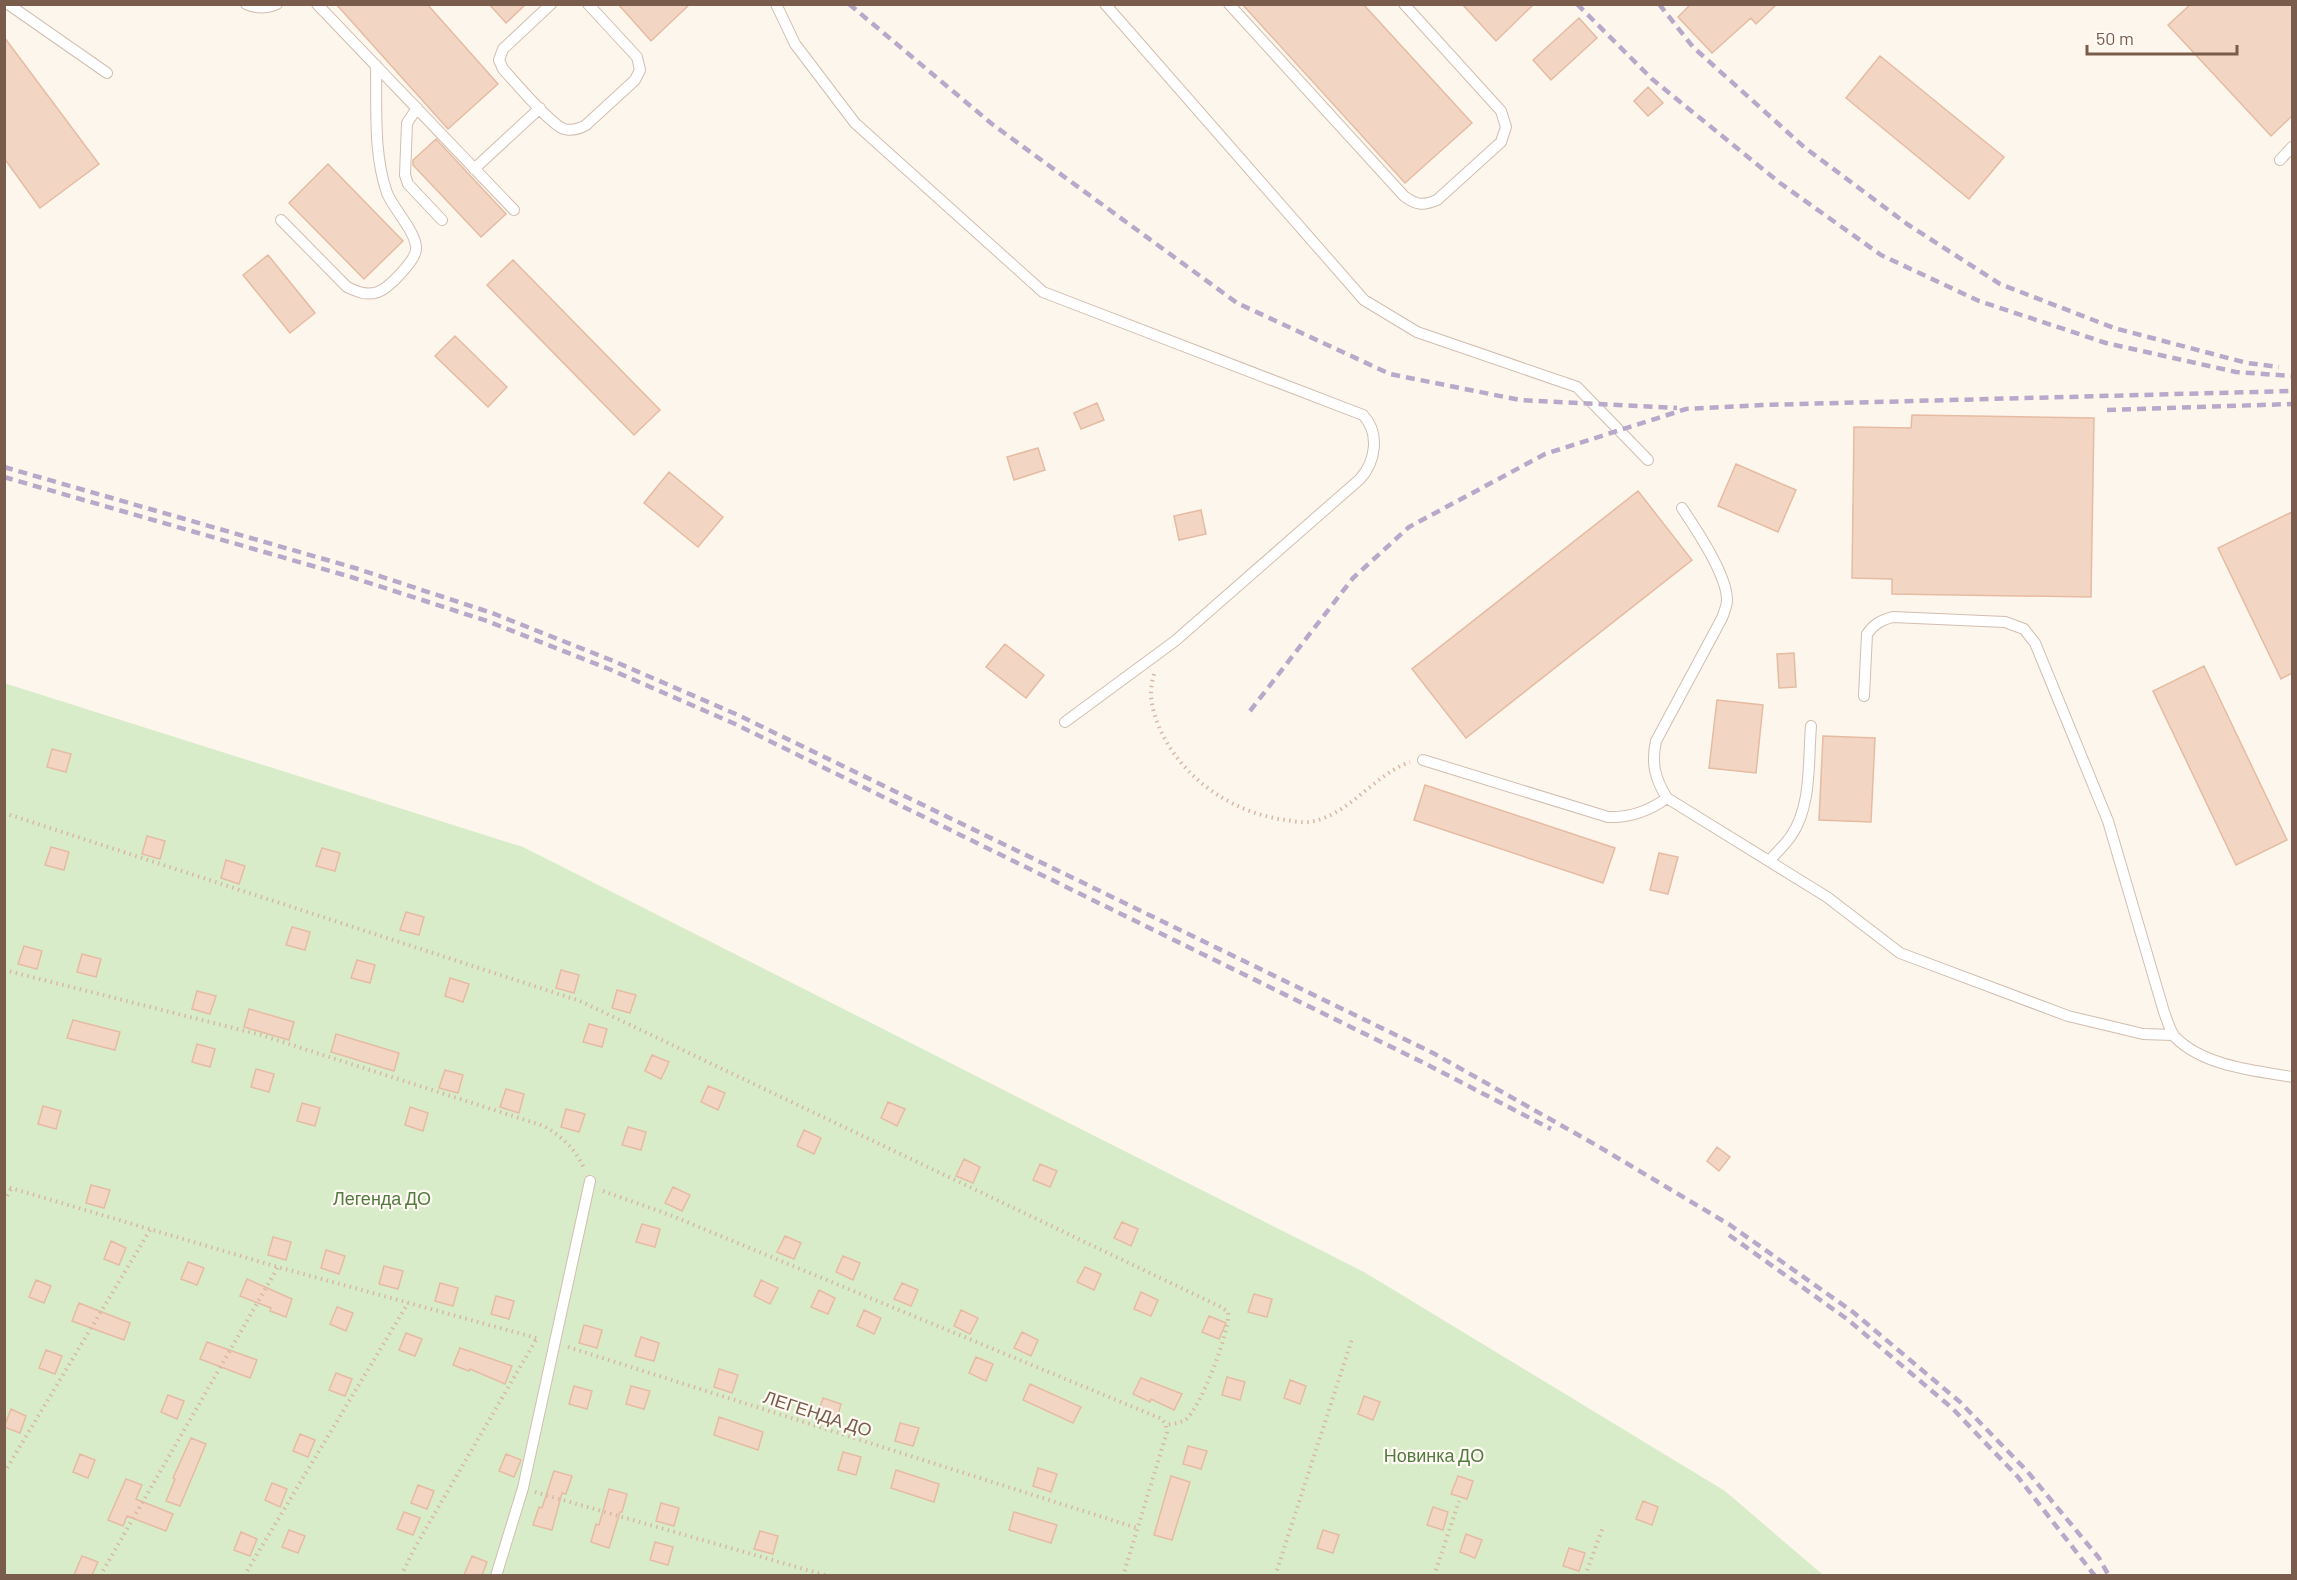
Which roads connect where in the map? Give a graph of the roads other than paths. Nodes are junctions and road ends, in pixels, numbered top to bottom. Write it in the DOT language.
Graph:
graph roads {
  1 [pos="8,4"];
  2 [pos="246,4"];
  3 [pos="277,4"];
  4 [pos="317,4"];
  5 [pos="551,4"];
  6 [pos="588,4"];
  7 [pos="776,4"];
  8 [pos="1105,4"];
  9 [pos="1229,4"];
  10 [pos="1404,4"];
  11 [pos="376,65"];
  12 [pos="107,73"];
  13 [pos="417,108"];
  14 [pos="540,108"];
  15 [pos="2292,147"];
  16 [pos="2280,160"];
  17 [pos="474,169"];
  18 [pos="514,210"];
  19 [pos="280,220"];
  20 [pos="442,220"];
  21 [pos="1648,460"];
  22 [pos="1682,508"];
  23 [pos="1864,696"];
  24 [pos="1065,723"];
  25 [pos="1811,726"];
  26 [pos="1423,760"];
  27 [pos="1667,798"];
  28 [pos="1769,861"];
  29 [pos="2173,1035"];
  30 [pos="2292,1077"];
  31 [pos="590,1181"];
  32 [pos="496,1575"];
  1 -- 12 [label="lane"];
  2 -- 3 [label="lane"];
  4 -- 11 [label="lane"];
  5 -- 14 [label="lane"];
  6 -- 14 [label="lane"];
  7 -- 24 [label="lane"];
  8 -- 21 [label="lane"];
  9 -- 10 [label="lane"];
  11 -- 13 [label="lane"];
  11 -- 19 [label="lane"];
  13 -- 17 [label="lane"];
  13 -- 20 [label="lane"];
  14 -- 17 [label="lane"];
  15 -- 16 [label="lane"];
  17 -- 18 [label="lane"];
  22 -- 27 [label="lane"];
  23 -- 29 [label="lane"];
  25 -- 28 [label="lane"];
  26 -- 27 [label="lane"];
  27 -- 28 [label="lane"];
  28 -- 29 [label="lane"];
  29 -- 30 [label="lane"];
  31 -- 32 [label="lane"];
}
